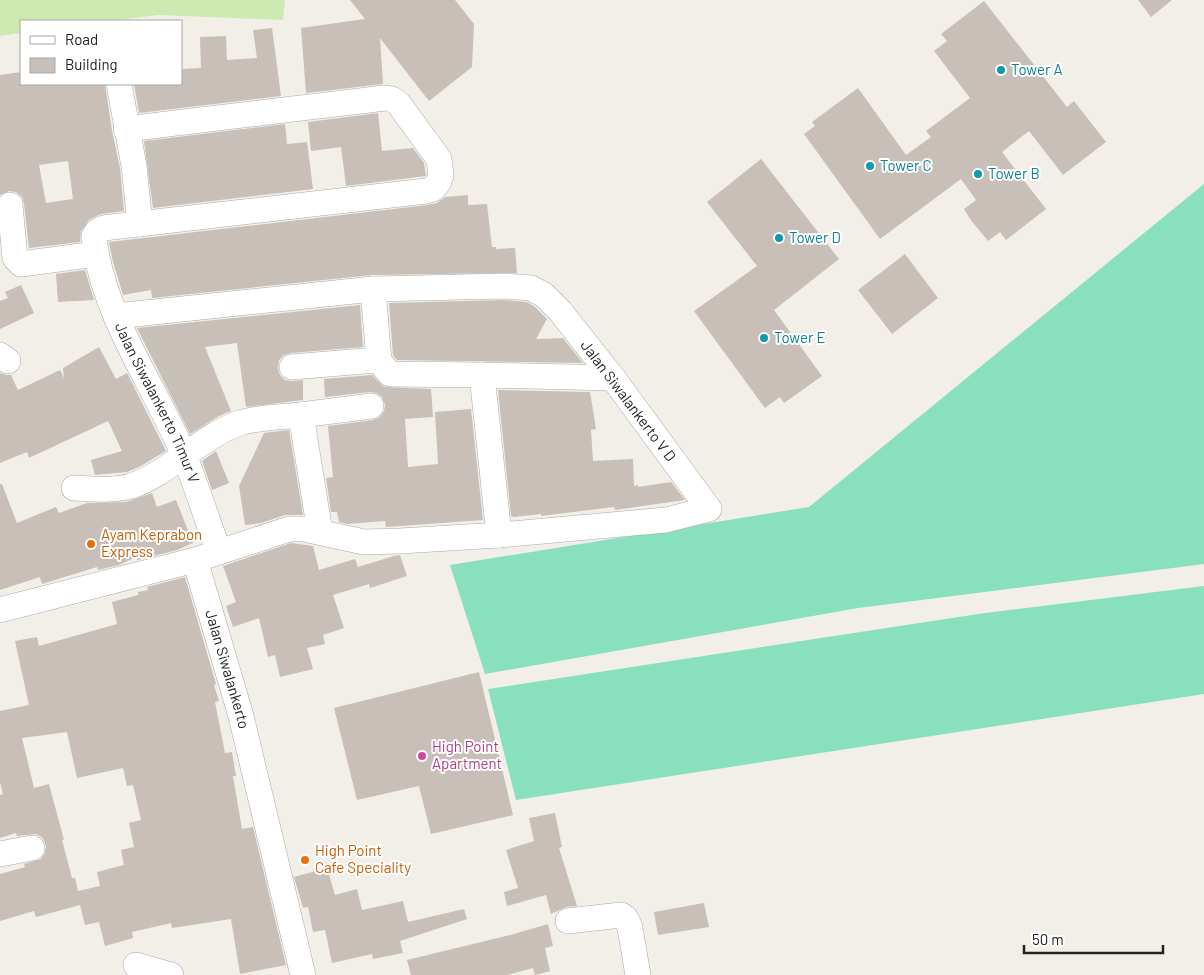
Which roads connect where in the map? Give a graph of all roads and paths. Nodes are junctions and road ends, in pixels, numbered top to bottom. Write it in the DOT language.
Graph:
graph roads {
  1 [pos="119,85"];
  2 [pos="126,129"];
  3 [pos="10,205"];
  4 [pos="140,224"];
  5 [pos="96,254"];
  6 [pos="373,289"];
  7 [pos="116,316"];
  8 [pos="379,361"];
  9 [pos="292,367"];
  10 [pos="482,374"];
  11 [pos="613,378"];
  12 [pos="371,406"];
  13 [pos="301,415"];
  14 [pos="184,455"];
  15 [pos="74,488"];
  16 [pos="320,532"];
  17 [pos="499,534"];
  18 [pos="219,552"];
  19 [pos="195,560"];
  20 [pos="0,610"];
  21 [pos="32,848"];
  22 [pos="0,854"];
  23 [pos="568,921"];
  24 [pos="136,965"];
  25 [pos="171,975"];
  26 [pos="303,975"];
  27 [pos="638,975"];
  1 -- 2 [label="street"];
  2 -- 4 [label="street"];
  2 -- 4 [label="street"];
  3 -- 5 [label="street"];
  4 -- 5 [label="street"];
  5 -- 7 [label="street, Jalan Siwalankerto Timur V"];
  6 -- 7 [label="street"];
  6 -- 8 [label="street"];
  6 -- 11 [label="street, Jalan Siwalankerto V D"];
  7 -- 14 [label="street, Jalan Siwalankerto Timur V"];
  8 -- 9 [label="street"];
  8 -- 10 [label="street"];
  10 -- 11 [label="street"];
  10 -- 17 [label="street"];
  11 -- 17 [label="street, Jalan Siwalankerto V D"];
  12 -- 13 [label="street"];
  13 -- 14 [label="street"];
  13 -- 16 [label="street"];
  14 -- 15 [label="street"];
  14 -- 18 [label="street, Jalan Siwalankerto Timur V"];
  16 -- 17 [label="street"];
  16 -- 18 [label="street"];
  18 -- 19 [label="street"];
  19 -- 20 [label="street"];
  19 -- 26 [label="street, Jalan Siwalankerto"];
  21 -- 22 [label="street"];
  23 -- 27 [label="street"];
  24 -- 25 [label="street"];
}
